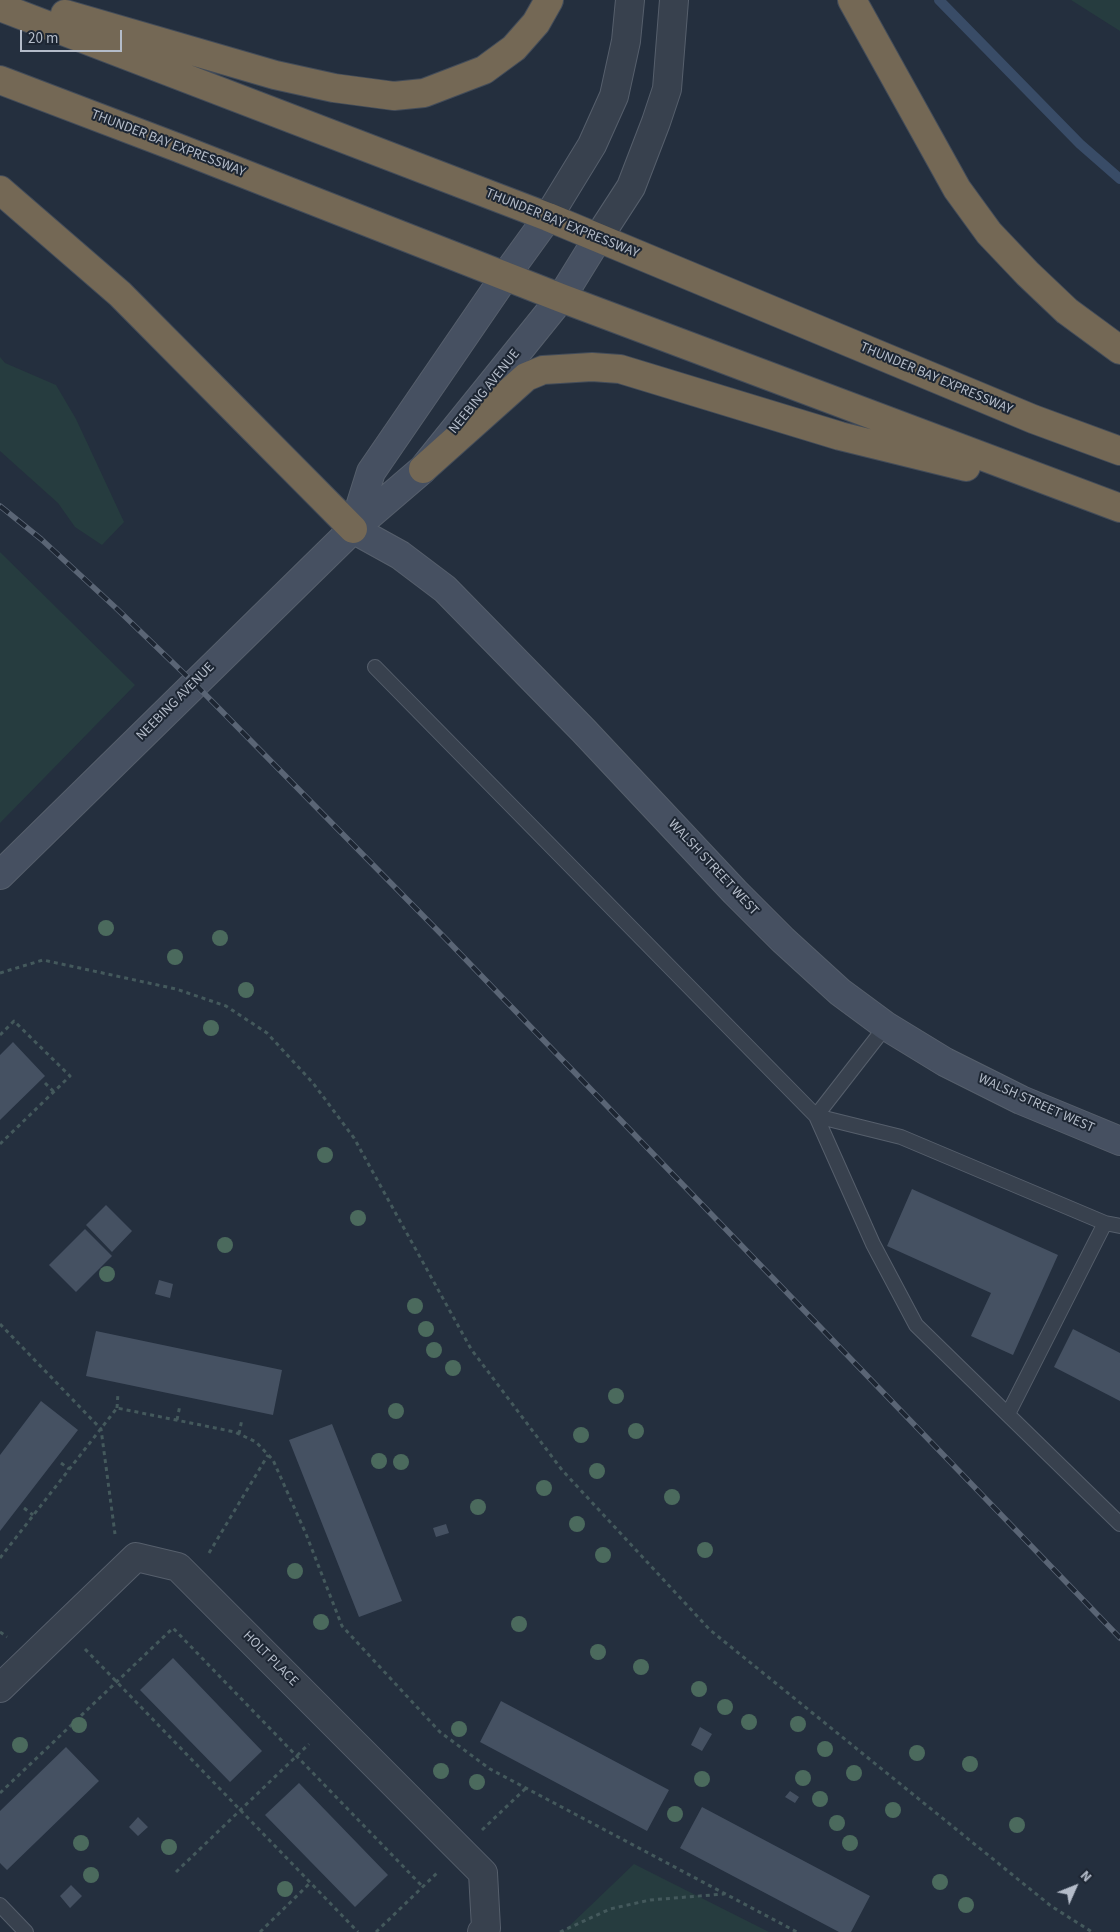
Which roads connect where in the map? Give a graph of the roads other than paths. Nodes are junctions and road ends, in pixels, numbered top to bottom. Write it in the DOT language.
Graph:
graph roads {
  1 [pos="16,0"];
  2 [pos="549,0"];
  3 [pos="630,0"];
  4 [pos="674,0"];
  5 [pos="852,0"];
  6 [pos="0,6"];
  7 [pos="0,80"];
  8 [pos="0,190"];
  9 [pos="548,217"];
  10 [pos="598,238"];
  11 [pos="506,275"];
  12 [pos="560,298"];
  13 [pos="1120,350"];
  14 [pos="1120,451"];
  15 [pos="423,469"];
  16 [pos="1084,496"];
  17 [pos="1120,508"];
  18 [pos="353,529"];
  19 [pos="375,667"];
  20 [pos="0,875"];
  21 [pos="886,1026"];
  22 [pos="816,1116"];
  23 [pos="1120,1141"];
  24 [pos="1105,1223"];
  25 [pos="1120,1226"];
  26 [pos="1008,1414"];
  27 [pos="1120,1524"];
  28 [pos="0,1688"];
  29 [pos="0,1905"];
  30 [pos="26,1932"];
  31 [pos="482,1932"];
  1 -- 2 [label="highway"];
  3 -- 9 [label="street"];
  4 -- 10 [label="street"];
  5 -- 13 [label="highway"];
  6 -- 9 [label="highway, THUNDER BAY EXPRESSWAY"];
  7 -- 11 [label="highway, THUNDER BAY EXPRESSWAY"];
  8 -- 18 [label="highway"];
  9 -- 10 [label="highway, THUNDER BAY EXPRESSWAY"];
  9 -- 11 [label="main road, NEEBING AVENUE"];
  10 -- 12 [label="main road, NEEBING AVENUE"];
  10 -- 14 [label="highway, THUNDER BAY EXPRESSWAY"];
  11 -- 12 [label="highway, THUNDER BAY EXPRESSWAY"];
  11 -- 18 [label="main road, NEEBING AVENUE"];
  12 -- 15 [label="main road, NEEBING AVENUE"];
  12 -- 16 [label="highway, THUNDER BAY EXPRESSWAY"];
  15 -- 16 [label="highway"];
  15 -- 18 [label="main road, NEEBING AVENUE"];
  16 -- 17 [label="highway, THUNDER BAY EXPRESSWAY"];
  18 -- 20 [label="main road, NEEBING AVENUE"];
  18 -- 21 [label="main road, WALSH STREET WEST"];
  19 -- 22 [label="lane"];
  21 -- 22 [label="lane"];
  21 -- 23 [label="main road, WALSH STREET WEST"];
  22 -- 24 [label="lane"];
  22 -- 26 [label="lane"];
  24 -- 25 [label="lane"];
  24 -- 26 [label="lane"];
  26 -- 27 [label="lane"];
  28 -- 31 [label="street, HOLT PLACE"];
  29 -- 30 [label="lane"];
}
